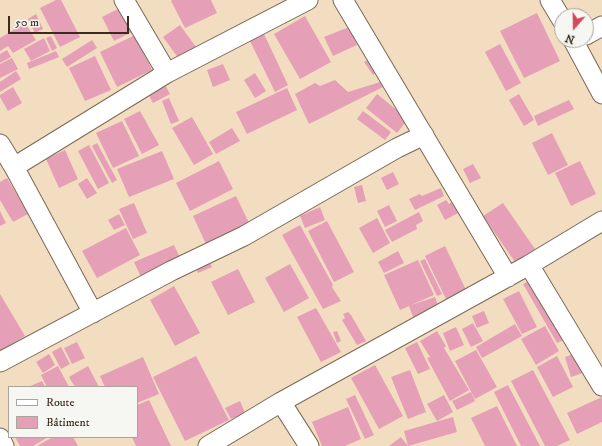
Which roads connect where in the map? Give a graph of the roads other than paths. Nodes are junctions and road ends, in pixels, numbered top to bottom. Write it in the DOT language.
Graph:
graph roads {
  1 [pos="124,0"];
  2 [pos="308,0"];
  3 [pos="343,0"];
  4 [pos="582,48"];
  5 [pos="167,73"];
  6 [pos="602,94"];
  7 [pos="424,135"];
  8 [pos="0,144"];
  9 [pos="14,167"];
  10 [pos="602,221"];
  11 [pos="529,265"];
  12 [pos="508,277"];
  13 [pos="93,313"];
  14 [pos="0,362"];
  15 [pos="602,386"];
  16 [pos="281,402"];
  17 [pos="0,438"];
  18 [pos="4,446"];
  19 [pos="208,446"];
  20 [pos="309,446"];
  1 -- 5 [label="street"];
  2 -- 5 [label="street"];
  3 -- 7 [label="street"];
  4 -- 6 [label="street"];
  5 -- 9 [label="street"];
  7 -- 12 [label="street"];
  7 -- 13 [label="street"];
  8 -- 9 [label="street"];
  9 -- 13 [label="street"];
  10 -- 11 [label="street"];
  11 -- 12 [label="street"];
  11 -- 15 [label="street"];
  12 -- 16 [label="street"];
  13 -- 14 [label="street"];
  16 -- 19 [label="street"];
  16 -- 20 [label="street"];
  17 -- 18 [label="street"];
}
